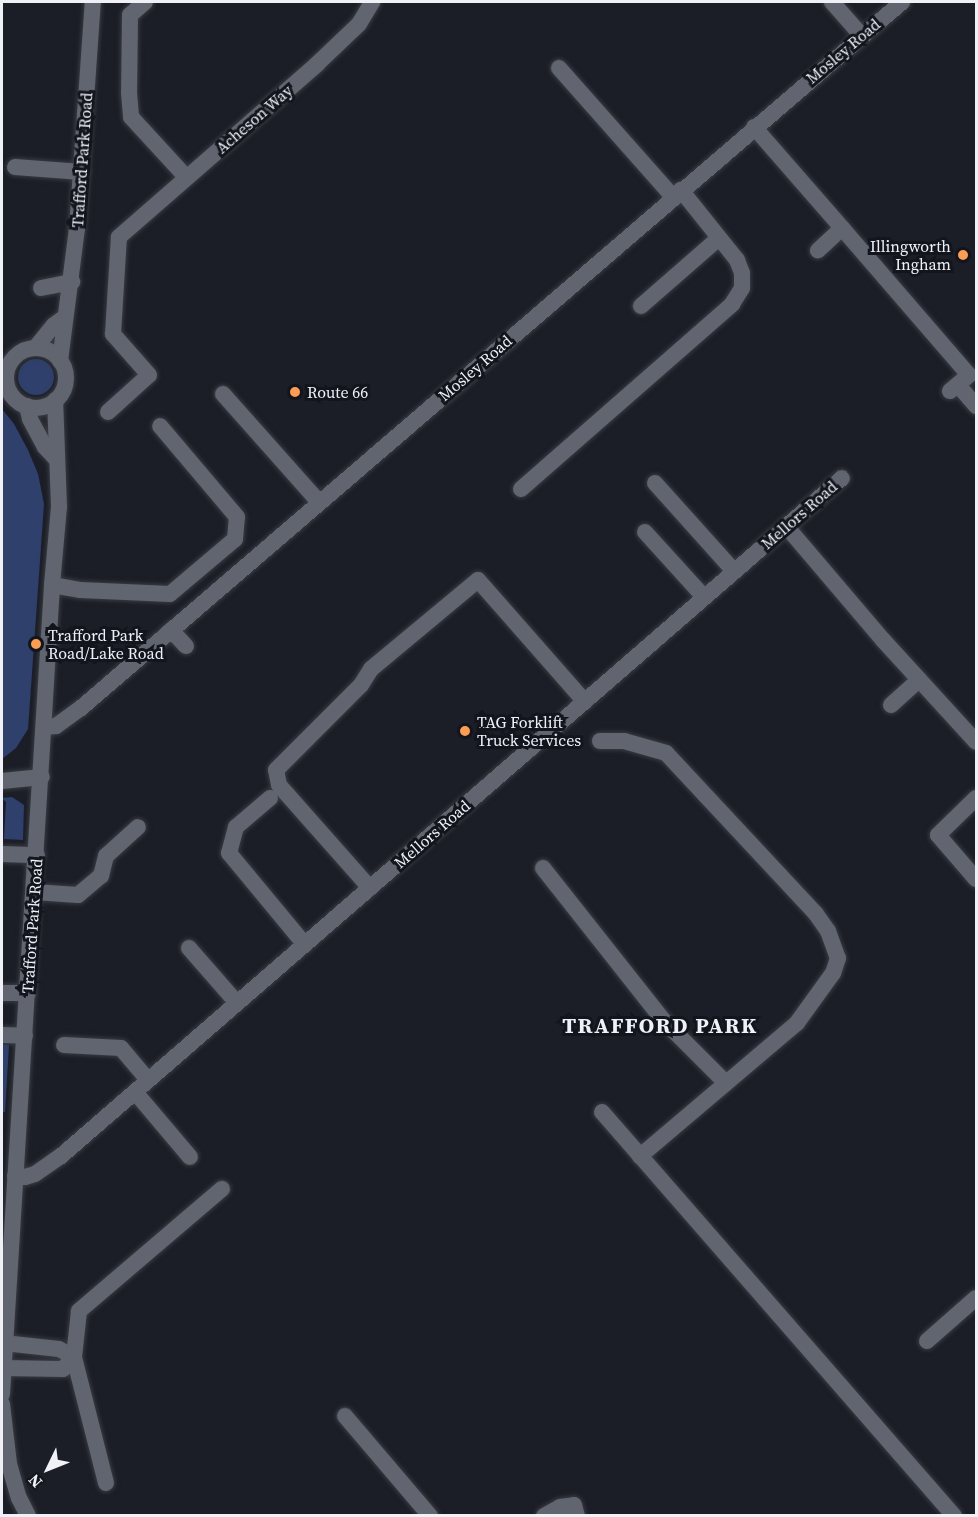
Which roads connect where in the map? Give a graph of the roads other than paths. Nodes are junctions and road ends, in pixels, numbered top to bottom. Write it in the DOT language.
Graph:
graph roads {
  1 [pos="93,2"];
  2 [pos="145,2"];
  3 [pos="372,2"];
  4 [pos="832,2"];
  5 [pos="902,2"];
  6 [pos="861,36"];
  7 [pos="559,68"];
  8 [pos="754,127"];
  9 [pos="15,167"];
  10 [pos="82,172"];
  11 [pos="186,177"];
  12 [pos="677,193"];
  13 [pos="842,228"];
  14 [pos="718,238"];
  15 [pos="818,250"];
  16 [pos="72,282"];
  17 [pos="40,288"];
  18 [pos="641,306"];
  19 [pos="65,317"];
  20 [pos="2,347"];
  21 [pos="30,349"];
  22 [pos="60,361"];
  23 [pos="4,382"];
  24 [pos="224,394"];
  25 [pos="55,400"];
  26 [pos="27,406"];
  27 [pos="976,406"];
  28 [pos="108,412"];
  29 [pos="160,426"];
  30 [pos="56,459"];
  31 [pos="842,478"];
  32 [pos="655,483"];
  33 [pos="521,489"];
  34 [pos="319,502"];
  35 [pos="786,526"];
  36 [pos="645,532"];
  37 [pos="734,571"];
  38 [pos="52,585"];
  39 [pos="704,597"];
  40 [pos="171,630"];
  41 [pos="186,646"];
  42 [pos="919,680"];
  43 [pos="585,702"];
  44 [pos="891,705"];
  45 [pos="45,727"];
  46 [pos="600,741"];
  47 [pos="976,742"];
  48 [pos="42,777"];
  49 [pos="2,781"];
  50 [pos="270,798"];
  51 [pos="976,798"];
  52 [pos="138,828"];
  53 [pos="2,854"];
  54 [pos="37,855"];
  55 [pos="543,868"];
  56 [pos="976,879"];
  57 [pos="370,888"];
  58 [pos="34,892"];
  59 [pos="305,945"];
  60 [pos="189,948"];
  61 [pos="2,993"];
  62 [pos="28,993"];
  63 [pos="237,1004"];
  64 [pos="2,1035"];
  65 [pos="25,1036"];
  66 [pos="64,1045"];
  67 [pos="148,1080"];
  68 [pos="726,1083"];
  69 [pos="135,1092"];
  70 [pos="602,1112"];
  71 [pos="190,1156"];
  72 [pos="640,1156"];
  73 [pos="15,1176"];
  74 [pos="222,1189"];
  75 [pos="976,1298"];
  76 [pos="3,1340"];
  77 [pos="927,1341"];
  78 [pos="74,1357"];
  79 [pos="2,1368"];
  80 [pos="2,1382"];
  81 [pos="2,1394"];
  82 [pos="2,1404"];
  83 [pos="345,1416"];
  84 [pos="3,1447"];
  85 [pos="106,1483"];
  86 [pos="28,1515"];
  87 [pos="430,1515"];
  88 [pos="544,1515"];
  89 [pos="577,1515"];
  90 [pos="954,1515"];
  1 -- 10 [label="street, Trafford Park Road"];
  2 -- 11 [label="street"];
  3 -- 11 [label="street, Acheson Way"];
  4 -- 6 [label="street"];
  5 -- 6 [label="street, Mosley Road"];
  6 -- 8 [label="street, Mosley Road"];
  7 -- 12 [label="street"];
  8 -- 12 [label="street, Mosley Road"];
  8 -- 13 [label="street"];
  9 -- 10 [label="street"];
  10 -- 16 [label="street, Trafford Park Road"];
  11 -- 28 [label="street, Acheson Way"];
  12 -- 14 [label="street"];
  12 -- 34 [label="street, Mosley Road"];
  13 -- 15 [label="street"];
  13 -- 27 [label="street"];
  14 -- 18 [label="street"];
  14 -- 33 [label="street"];
  16 -- 17 [label="street"];
  16 -- 19 [label="street, Trafford Park Road"];
  19 -- 21 [label="street"];
  19 -- 22 [label="street, Trafford Park Road"];
  20 -- 21 [label="street"];
  21 -- 22 [label="street"];
  21 -- 23 [label="street"];
  22 -- 25 [label="street"];
  23 -- 26 [label="street"];
  24 -- 34 [label="street"];
  25 -- 26 [label="street"];
  25 -- 30 [label="street, Trafford Park Road"];
  26 -- 30 [label="street"];
  29 -- 38 [label="street"];
  30 -- 38 [label="street, Trafford Park Road"];
  31 -- 35 [label="street, Mellors Road"];
  32 -- 37 [label="street"];
  34 -- 40 [label="street, Mosley Road"];
  35 -- 37 [label="street, Mellors Road"];
  35 -- 42 [label="street"];
  36 -- 39 [label="street"];
  37 -- 39 [label="street, Mellors Road"];
  38 -- 45 [label="street, Trafford Park Road"];
  39 -- 43 [label="street, Mellors Road"];
  40 -- 41 [label="street"];
  40 -- 45 [label="street, Mosley Road"];
  42 -- 44 [label="street"];
  42 -- 47 [label="street"];
  43 -- 57 [label="street, Mellors Road"];
  43 -- 57 [label="street"];
  45 -- 48 [label="street, Trafford Park Road"];
  46 -- 68 [label="street"];
  48 -- 49 [label="street"];
  48 -- 54 [label="street, Trafford Park Road"];
  50 -- 59 [label="street"];
  51 -- 56 [label="street"];
  52 -- 58 [label="street"];
  53 -- 54 [label="street"];
  54 -- 58 [label="street, Trafford Park Road"];
  55 -- 68 [label="street"];
  57 -- 59 [label="street, Mellors Road"];
  58 -- 62 [label="street, Trafford Park Road"];
  59 -- 63 [label="street, Mellors Road"];
  60 -- 63 [label="street"];
  61 -- 62 [label="street"];
  62 -- 65 [label="street, Trafford Park Road"];
  63 -- 67 [label="street, Mellors Road"];
  64 -- 65 [label="street"];
  65 -- 73 [label="street, Trafford Park Road"];
  66 -- 67 [label="street"];
  67 -- 69 [label="street, Mellors Road"];
  68 -- 72 [label="street"];
  69 -- 71 [label="street"];
  69 -- 73 [label="street, Mellors Road"];
  70 -- 72 [label="street"];
  72 -- 90 [label="street"];
  73 -- 76 [label="street, Trafford Park Road"];
  74 -- 78 [label="street"];
  75 -- 77 [label="street"];
  76 -- 78 [label="street"];
  76 -- 79 [label="street, Trafford Park Road"];
  78 -- 79 [label="street"];
  78 -- 85 [label="street"];
  79 -- 80 [label="street, Trafford Park Road"];
  80 -- 81 [label="street, Trafford Park Road"];
  82 -- 84 [label="street"];
  83 -- 87 [label="street"];
  84 -- 86 [label="street"];
  88 -- 89 [label="street"];
}
